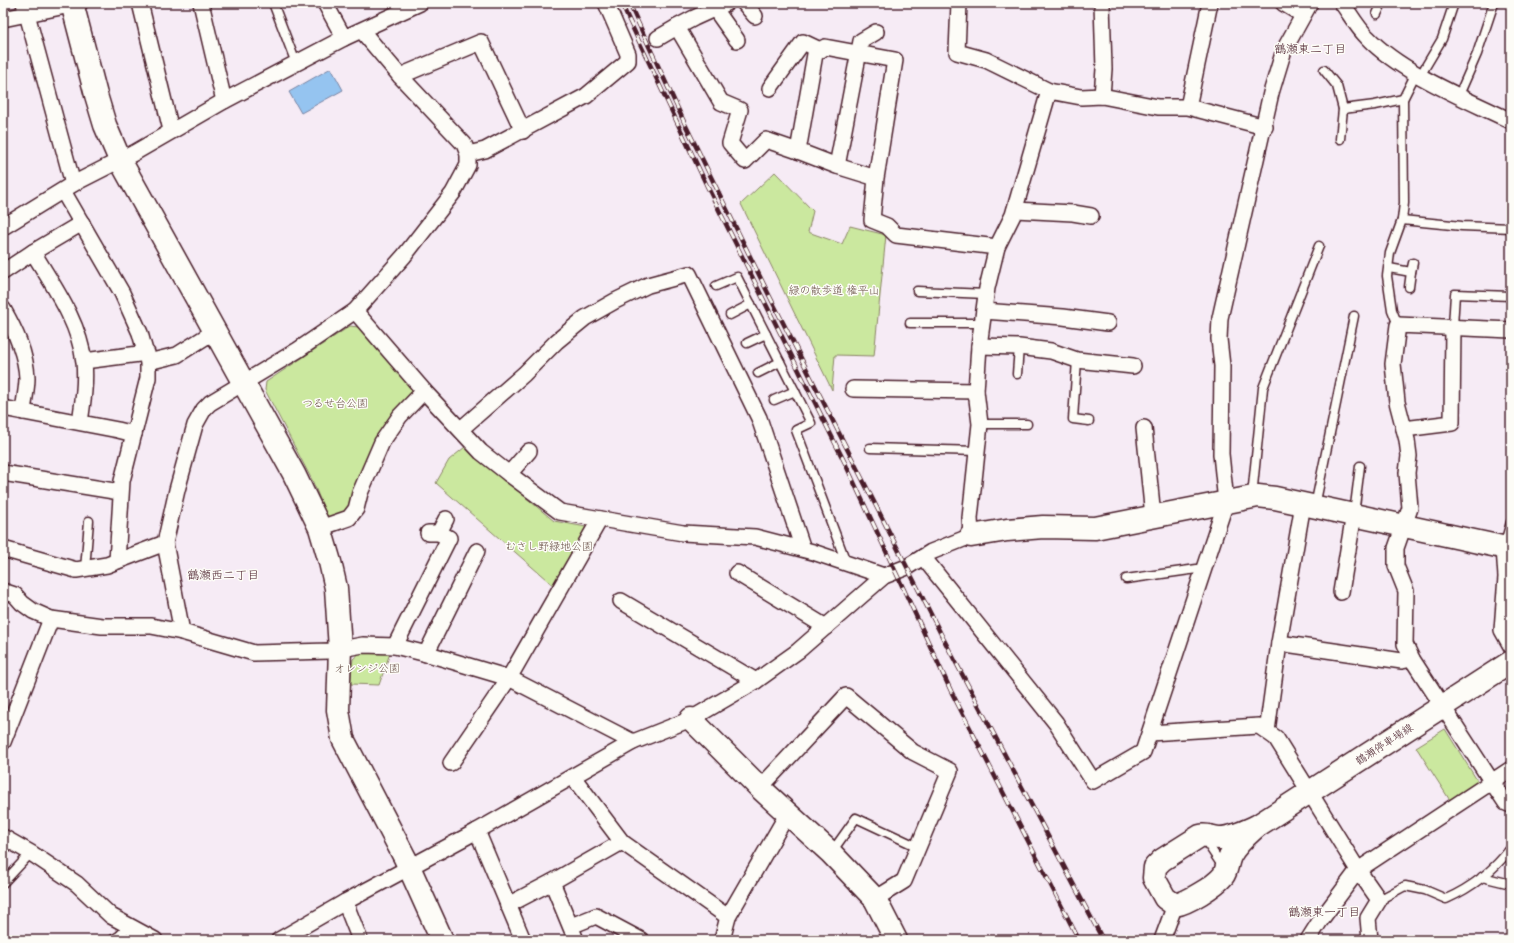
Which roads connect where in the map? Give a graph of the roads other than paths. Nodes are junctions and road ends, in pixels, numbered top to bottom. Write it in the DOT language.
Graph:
graph roads {
  1 [pos="140,3"];
  2 [pos="201,3"];
  3 [pos="272,3"];
  4 [pos="325,3"];
  5 [pos="420,3"];
  6 [pos="606,3"];
  7 [pos="744,3"];
  8 [pos="959,3"];
  9 [pos="1102,3"];
  10 [pos="1210,3"];
  11 [pos="1283,3"];
  12 [pos="1342,3"];
  13 [pos="1382,3"];
  14 [pos="1454,3"];
  15 [pos="1494,3"];
  16 [pos="75,4"];
  17 [pos="721,6"];
  18 [pos="26,9"];
  19 [pos="1307,9"];
  20 [pos="1378,14"];
  21 [pos="756,16"];
  22 [pos="3,19"];
  23 [pos="677,27"];
  24 [pos="362,31"];
  25 [pos="876,32"];
  26 [pos="344,38"];
  27 [pos="658,38"];
  28 [pos="737,40"];
  29 [pos="820,50"];
  30 [pos="859,52"];
  31 [pos="296,63"];
  32 [pos="1324,70"];
  33 [pos="1418,74"];
  34 [pos="400,76"];
  35 [pos="770,88"];
  36 [pos="1049,91"];
  37 [pos="1459,95"];
  38 [pos="1102,96"];
  39 [pos="1403,98"];
  40 [pos="224,101"];
  41 [pos="1188,107"];
  42 [pos="1343,109"];
  43 [pos="1511,121"];
  44 [pos="1265,127"];
  45 [pos="171,130"];
  46 [pos="523,131"];
  47 [pos="1340,139"];
  48 [pos="798,151"];
  49 [pos="468,154"];
  50 [pos="120,160"];
  51 [pos="837,166"];
  52 [pos="876,178"];
  53 [pos="68,188"];
  54 [pos="1015,210"];
  55 [pos="1091,216"];
  56 [pos="1402,220"];
  57 [pos="82,223"];
  58 [pos="3,227"];
  59 [pos="1511,228"];
  60 [pos="1319,246"];
  61 [pos="997,247"];
  62 [pos="33,252"];
  63 [pos="1413,262"];
  64 [pos="1389,268"];
  65 [pos="3,272"];
  66 [pos="1411,272"];
  67 [pos="716,286"];
  68 [pos="1409,287"];
  69 [pos="917,291"];
  70 [pos="986,294"];
  71 [pos="1511,296"];
  72 [pos="751,304"];
  73 [pos="3,310"];
  74 [pos="355,311"];
  75 [pos="730,314"];
  76 [pos="1354,316"];
  77 [pos="983,317"];
  78 [pos="910,323"];
  79 [pos="1108,323"];
  80 [pos="1398,325"];
  81 [pos="1453,326"];
  82 [pos="1511,330"];
  83 [pos="215,331"];
  84 [pos="766,334"];
  85 [pos="747,343"];
  86 [pos="979,346"];
  87 [pos="1018,347"];
  88 [pos="148,357"];
  89 [pos="1077,360"];
  90 [pos="84,362"];
  91 [pos="780,362"];
  92 [pos="1133,366"];
  93 [pos="758,373"];
  94 [pos="1017,374"];
  95 [pos="243,382"];
  96 [pos="853,389"];
  97 [pos="424,391"];
  98 [pos="795,391"];
  99 [pos="976,391"];
  100 [pos="774,400"];
  101 [pos="3,408"];
  102 [pos="23,412"];
  103 [pos="1089,421"];
  104 [pos="80,422"];
  105 [pos="980,424"];
  106 [pos="1027,424"];
  107 [pos="1144,428"];
  108 [pos="461,429"];
  109 [pos="1404,429"];
  110 [pos="134,434"];
  111 [pos="870,448"];
  112 [pos="529,451"];
  113 [pos="978,451"];
  114 [pos="1360,466"];
  115 [pos="3,473"];
  116 [pos="509,474"];
  117 [pos="120,492"];
  118 [pos="1252,497"];
  119 [pos="1226,502"];
  120 [pos="1309,505"];
  121 [pos="1354,514"];
  122 [pos="1153,516"];
  123 [pos="446,519"];
  124 [pos="600,520"];
  125 [pos="89,521"];
  126 [pos="1511,522"];
  127 [pos="1403,525"];
  128 [pos="320,528"];
  129 [pos="971,536"];
  130 [pos="165,543"];
  131 [pos="1507,548"];
  132 [pos="3,549"];
  133 [pos="803,549"];
  134 [pos="477,551"];
  135 [pos="923,557"];
  136 [pos="117,561"];
  137 [pos="846,562"];
  138 [pos="1204,568"];
  139 [pos="85,569"];
  140 [pos="737,573"];
  141 [pos="884,576"];
  142 [pos="1126,580"];
  143 [pos="3,591"];
  144 [pos="1341,592"];
  145 [pos="620,601"];
  146 [pos="51,619"];
  147 [pos="826,627"];
  148 [pos="182,632"];
  149 [pos="1279,643"];
  150 [pos="395,646"];
  151 [pos="1511,646"];
  152 [pos="340,649"];
  153 [pos="426,654"];
  154 [pos="1412,659"];
  155 [pos="1511,662"];
  156 [pos="509,678"];
  157 [pos="756,681"];
  158 [pos="1443,706"];
  159 [pos="9,712"];
  160 [pos="691,719"];
  161 [pos="1267,731"];
  162 [pos="1150,733"];
  163 [pos="3,742"];
  164 [pos="632,742"];
  165 [pos="452,763"];
  166 [pos="1511,769"];
  167 [pos="573,777"];
  168 [pos="1492,782"];
  169 [pos="760,788"];
  170 [pos="1310,792"];
  171 [pos="1511,805"];
  172 [pos="788,813"];
  173 [pos="1257,826"];
  174 [pos="477,831"];
  175 [pos="3,837"];
  176 [pos="1197,838"];
  177 [pos="622,842"];
  178 [pos="918,847"];
  179 [pos="1511,848"];
  180 [pos="31,852"];
  181 [pos="831,853"];
  182 [pos="410,868"];
  183 [pos="1358,870"];
  184 [pos="1224,874"];
  185 [pos="1482,877"];
  186 [pos="552,882"];
  187 [pos="3,883"];
  188 [pos="1511,884"];
  189 [pos="875,899"];
  190 [pos="1379,900"];
  191 [pos="345,902"];
  192 [pos="508,905"];
  193 [pos="1175,906"];
  194 [pos="728,917"];
  195 [pos="129,926"];
  196 [pos="573,933"];
  197 [pos="112,940"];
  198 [pos="155,940"];
  199 [pos="279,940"];
  200 [pos="360,940"];
  201 [pos="442,940"];
  202 [pos="523,940"];
  203 [pos="641,940"];
  204 [pos="722,940"];
  205 [pos="896,940"];
  206 [pos="1162,940"];
  207 [pos="1308,940"];
  208 [pos="1370,940"];
  1 -- 45 [label="street"];
  2 -- 40 [label="street"];
  3 -- 31 [label="lane"];
  4 -- 26 [label="street"];
  5 -- 24 [label="street"];
  6 -- 46 [label="street"];
  7 -- 21 [label="street"];
  8 -- 36 [label="street"];
  9 -- 38 [label="street"];
  10 -- 41 [label="street"];
  11 -- 19 [label="street"];
  12 -- 33 [label="street"];
  13 -- 20 [label="lane"];
  14 -- 33 [label="lane"];
  15 -- 37 [label="lane"];
  16 -- 18 [label="street"];
  16 -- 50 [label="street"];
  17 -- 23 [label="street"];
  17 -- 28 [label="street"];
  18 -- 22 [label="street"];
  18 -- 53 [label="street"];
  19 -- 44 [label="street"];
  23 -- 27 [label="street"];
  23 -- 48 [label="street"];
  24 -- 26 [label="street"];
  24 -- 34 [label="street"];
  25 -- 30 [label="street"];
  26 -- 31 [label="street"];
  29 -- 30 [label="street"];
  29 -- 35 [label="street"];
  29 -- 48 [label="street"];
  30 -- 51 [label="street"];
  30 -- 52 [label="street"];
  31 -- 40 [label="street"];
  32 -- 42 [label="lane"];
  33 -- 37 [label="street"];
  33 -- 39 [label="lane"];
  34 -- 46 [label="street"];
  34 -- 49 [label="street"];
  36 -- 38 [label="street"];
  36 -- 54 [label="street"];
  37 -- 43 [label="street"];
  38 -- 41 [label="street"];
  39 -- 42 [label="lane"];
  39 -- 56 [label="lane"];
  40 -- 45 [label="street"];
  41 -- 44 [label="street"];
  42 -- 47 [label="lane"];
  44 -- 119 [label="street"];
  45 -- 50 [label="street"];
  46 -- 49 [label="street"];
  48 -- 51 [label="street"];
  49 -- 74 [label="street"];
  50 -- 53 [label="street"];
  50 -- 83 [label="street"];
  51 -- 52 [label="street"];
  52 -- 61 [label="street"];
  53 -- 57 [label="street"];
  53 -- 58 [label="street"];
  54 -- 55 [label="street"];
  54 -- 61 [label="street"];
  56 -- 59 [label="lane"];
  56 -- 64 [label="lane"];
  57 -- 62 [label="street"];
  57 -- 88 [label="street"];
  60 -- 118 [label="lane"];
  61 -- 70 [label="street"];
  62 -- 65 [label="street"];
  62 -- 90 [label="street"];
  63 -- 66 [label="lane"];
  64 -- 66 [label="lane"];
  64 -- 80 [label="lane"];
  66 -- 68 [label="lane"];
  67 -- 72 [label="lane"];
  69 -- 70 [label="lane"];
  70 -- 77 [label="street"];
  71 -- 81 [label="lane"];
  72 -- 75 [label="lane"];
  72 -- 84 [label="lane"];
  73 -- 102 [label="street"];
  74 -- 95 [label="street"];
  74 -- 97 [label="street"];
  76 -- 120 [label="lane"];
  77 -- 78 [label="lane"];
  77 -- 79 [label="street"];
  77 -- 86 [label="street"];
  80 -- 81 [label="street"];
  80 -- 109 [label="street"];
  81 -- 82 [label="street"];
  81 -- 109 [label="street"];
  83 -- 88 [label="street"];
  83 -- 95 [label="street"];
  84 -- 85 [label="lane"];
  84 -- 91 [label="lane"];
  86 -- 87 [label="street"];
  86 -- 99 [label="street"];
  87 -- 89 [label="street"];
  87 -- 94 [label="lane"];
  88 -- 90 [label="street"];
  88 -- 110 [label="street"];
  89 -- 92 [label="street"];
  89 -- 103 [label="lane"];
  90 -- 104 [label="street"];
  91 -- 93 [label="lane"];
  91 -- 98 [label="lane"];
  95 -- 128 [label="street"];
  95 -- 130 [label="street"];
  96 -- 99 [label="street"];
  97 -- 108 [label="street"];
  97 -- 128 [label="street"];
  98 -- 100 [label="lane"];
  98 -- 137 [label="lane"];
  99 -- 105 [label="street"];
  101 -- 102 [label="street"];
  102 -- 104 [label="street"];
  104 -- 110 [label="street"];
  105 -- 106 [label="lane"];
  105 -- 113 [label="street"];
  107 -- 122 [label="street"];
  108 -- 116 [label="street"];
  108 -- 133 [label="street"];
  109 -- 127 [label="street"];
  110 -- 117 [label="street"];
  111 -- 113 [label="lane"];
  112 -- 116 [label="street"];
  113 -- 129 [label="street"];
  114 -- 121 [label="lane"];
  115 -- 117 [label="street"];
  116 -- 124 [label="street"];
  117 -- 136 [label="street"];
  118 -- 119 [label="street"];
  118 -- 120 [label="street"];
  119 -- 122 [label="street"];
  119 -- 138 [label="street"];
  120 -- 121 [label="street"];
  120 -- 149 [label="street"];
  121 -- 127 [label="street"];
  121 -- 144 [label="street"];
  122 -- 129 [label="street"];
  123 -- 150 [label="street"];
  124 -- 133 [label="street"];
  124 -- 156 [label="street"];
  125 -- 139 [label="lane"];
  126 -- 131 [label="lane"];
  127 -- 131 [label="street"];
  127 -- 154 [label="street"];
  128 -- 152 [label="street"];
  129 -- 135 [label="street"];
  130 -- 136 [label="street"];
  130 -- 148 [label="street"];
  131 -- 151 [label="street"];
  132 -- 139 [label="street"];
  133 -- 137 [label="street"];
  134 -- 153 [label="street"];
  135 -- 141 [label="street"];
  135 -- 162 [label="street"];
  136 -- 139 [label="street"];
  137 -- 141 [label="street"];
  138 -- 142 [label="lane"];
  138 -- 162 [label="street"];
  140 -- 147 [label="street"];
  141 -- 147 [label="street"];
  143 -- 146 [label="street"];
  145 -- 157 [label="street"];
  146 -- 148 [label="street"];
  146 -- 159 [label="street"];
  147 -- 157 [label="street"];
  148 -- 152 [label="street"];
  149 -- 154 [label="street"];
  149 -- 161 [label="street"];
  150 -- 152 [label="street"];
  150 -- 153 [label="street"];
  152 -- 182 [label="street"];
  153 -- 156 [label="street"];
  154 -- 158 [label="street"];
  155 -- 158 [label="street, 鶴瀬停車場線"];
  156 -- 164 [label="street"];
  156 -- 165 [label="street"];
  157 -- 160 [label="street"];
  158 -- 168 [label="street"];
  158 -- 170 [label="street, 鶴瀬停車場線"];
  159 -- 163 [label="street"];
  160 -- 164 [label="street"];
  160 -- 169 [label="street"];
  161 -- 162 [label="street"];
  161 -- 170 [label="street"];
  164 -- 167 [label="street"];
  166 -- 168 [label="street"];
  167 -- 174 [label="street"];
  167 -- 177 [label="street"];
  168 -- 171 [label="street"];
  168 -- 183 [label="street"];
  169 -- 172 [label="street"];
  169 -- 178 [label="street"];
  170 -- 173 [label="street, 鶴瀬停車場線"];
  170 -- 183 [label="street"];
  172 -- 181 [label="street"];
  172 -- 194 [label="street"];
  173 -- 176 [label="street"];
  173 -- 184 [label="street"];
  174 -- 182 [label="street"];
  174 -- 192 [label="street"];
  175 -- 180 [label="street"];
  176 -- 184 [label="lane"];
  176 -- 193 [label="street"];
  177 -- 186 [label="street"];
  177 -- 194 [label="street"];
  178 -- 181 [label="lane"];
  178 -- 189 [label="street"];
  179 -- 185 [label="lane"];
  180 -- 187 [label="lane"];
  180 -- 195 [label="street"];
  181 -- 189 [label="street"];
  182 -- 191 [label="street"];
  182 -- 201 [label="street"];
  183 -- 190 [label="street"];
  183 -- 207 [label="street"];
  184 -- 193 [label="street"];
  185 -- 188 [label="lane"];
  185 -- 190 [label="lane"];
  186 -- 192 [label="street"];
  186 -- 196 [label="street"];
  189 -- 205 [label="street"];
  190 -- 208 [label="street"];
  191 -- 199 [label="street"];
  191 -- 200 [label="street"];
  192 -- 202 [label="street"];
  193 -- 206 [label="street"];
  194 -- 204 [label="street"];
  195 -- 197 [label="lane"];
  195 -- 198 [label="street"];
  196 -- 203 [label="street"];
}
